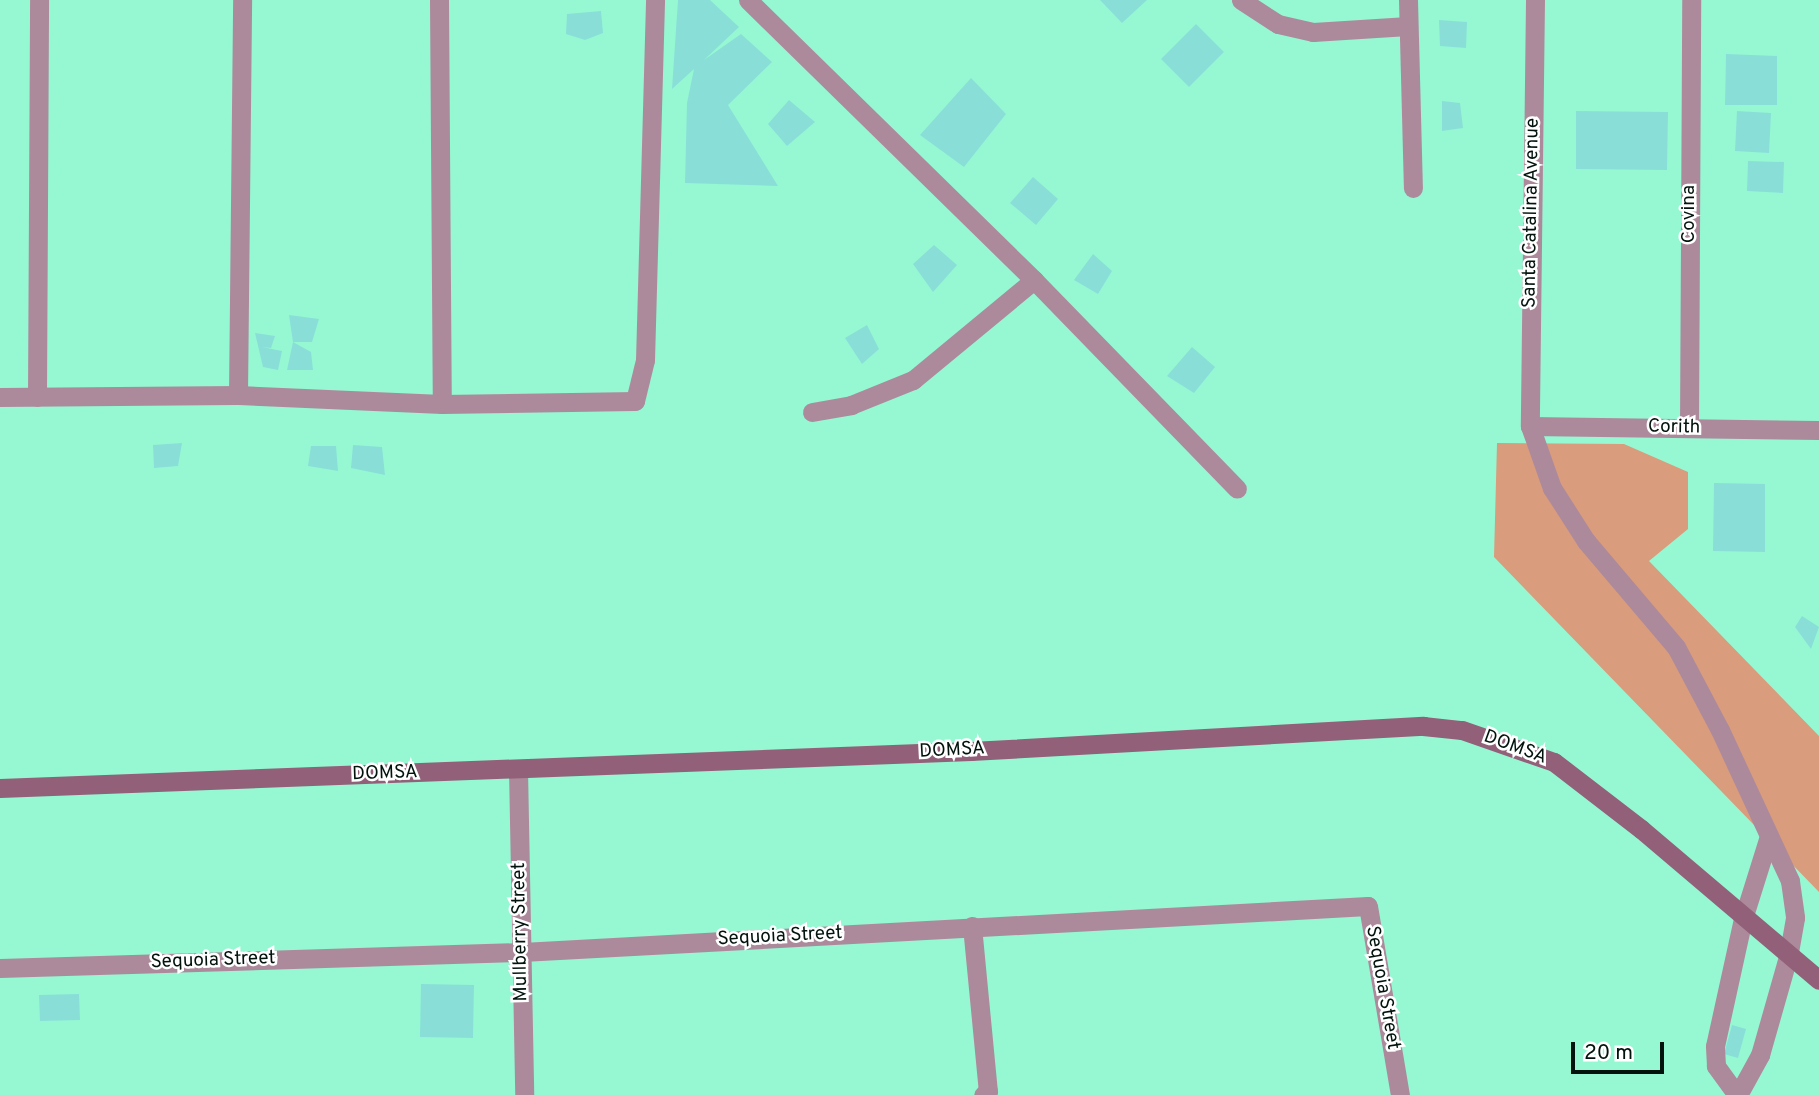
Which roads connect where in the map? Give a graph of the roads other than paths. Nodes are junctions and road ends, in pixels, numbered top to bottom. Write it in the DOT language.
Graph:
graph roads {
  1 [pos="39,0"];
  2 [pos="242,0"];
  3 [pos="439,0"];
  4 [pos="655,0"];
  5 [pos="748,0"];
  6 [pos="1241,0"];
  7 [pos="1408,0"];
  8 [pos="1535,0"];
  9 [pos="1691,0"];
  10 [pos="1408,26"];
  11 [pos="1413,188"];
  12 [pos="1034,280"];
  13 [pos="238,396"];
  14 [pos="0,397"];
  15 [pos="37,397"];
  16 [pos="442,404"];
  17 [pos="812,412"];
  18 [pos="1530,426"];
  19 [pos="1689,428"];
  20 [pos="1819,430"];
  21 [pos="1237,489"];
  22 [pos="518,769"];
  23 [pos="0,788"];
  24 [pos="1768,839"];
  25 [pos="1744,919"];
  26 [pos="972,926"];
  27 [pos="522,952"];
  28 [pos="1788,957"];
  29 [pos="0,968"];
  30 [pos="1819,980"];
  31 [pos="524,1095"];
  32 [pos="983,1095"];
  33 [pos="1400,1095"];
  34 [pos="1737,1095"];
  1 -- 15 [label="street"];
  2 -- 13 [label="street"];
  3 -- 16 [label="street"];
  4 -- 16 [label="street"];
  5 -- 12 [label="street"];
  6 -- 10 [label="street"];
  7 -- 10 [label="street"];
  8 -- 18 [label="street, Santa Catalina Avenue"];
  9 -- 19 [label="street, Covina"];
  10 -- 11 [label="street"];
  12 -- 17 [label="street"];
  12 -- 21 [label="street"];
  13 -- 15 [label="street"];
  13 -- 16 [label="street"];
  14 -- 15 [label="street"];
  18 -- 19 [label="street, Corith"];
  18 -- 24 [label="street"];
  19 -- 20 [label="street, Corith"];
  22 -- 23 [label="main road, DOMSA"];
  22 -- 25 [label="main road, DOMSA"];
  22 -- 27 [label="street, Mullberry Street"];
  24 -- 25 [label="street"];
  24 -- 28 [label="street"];
  25 -- 28 [label="main road, DOMSA"];
  25 -- 34 [label="street"];
  26 -- 27 [label="street, Sequoia Street"];
  26 -- 32 [label="street"];
  26 -- 33 [label="street, Sequoia Street"];
  27 -- 29 [label="street, Sequoia Street"];
  27 -- 31 [label="street, Mullberry Street"];
  28 -- 30 [label="main road, DOMSA"];
  28 -- 34 [label="street"];
}
